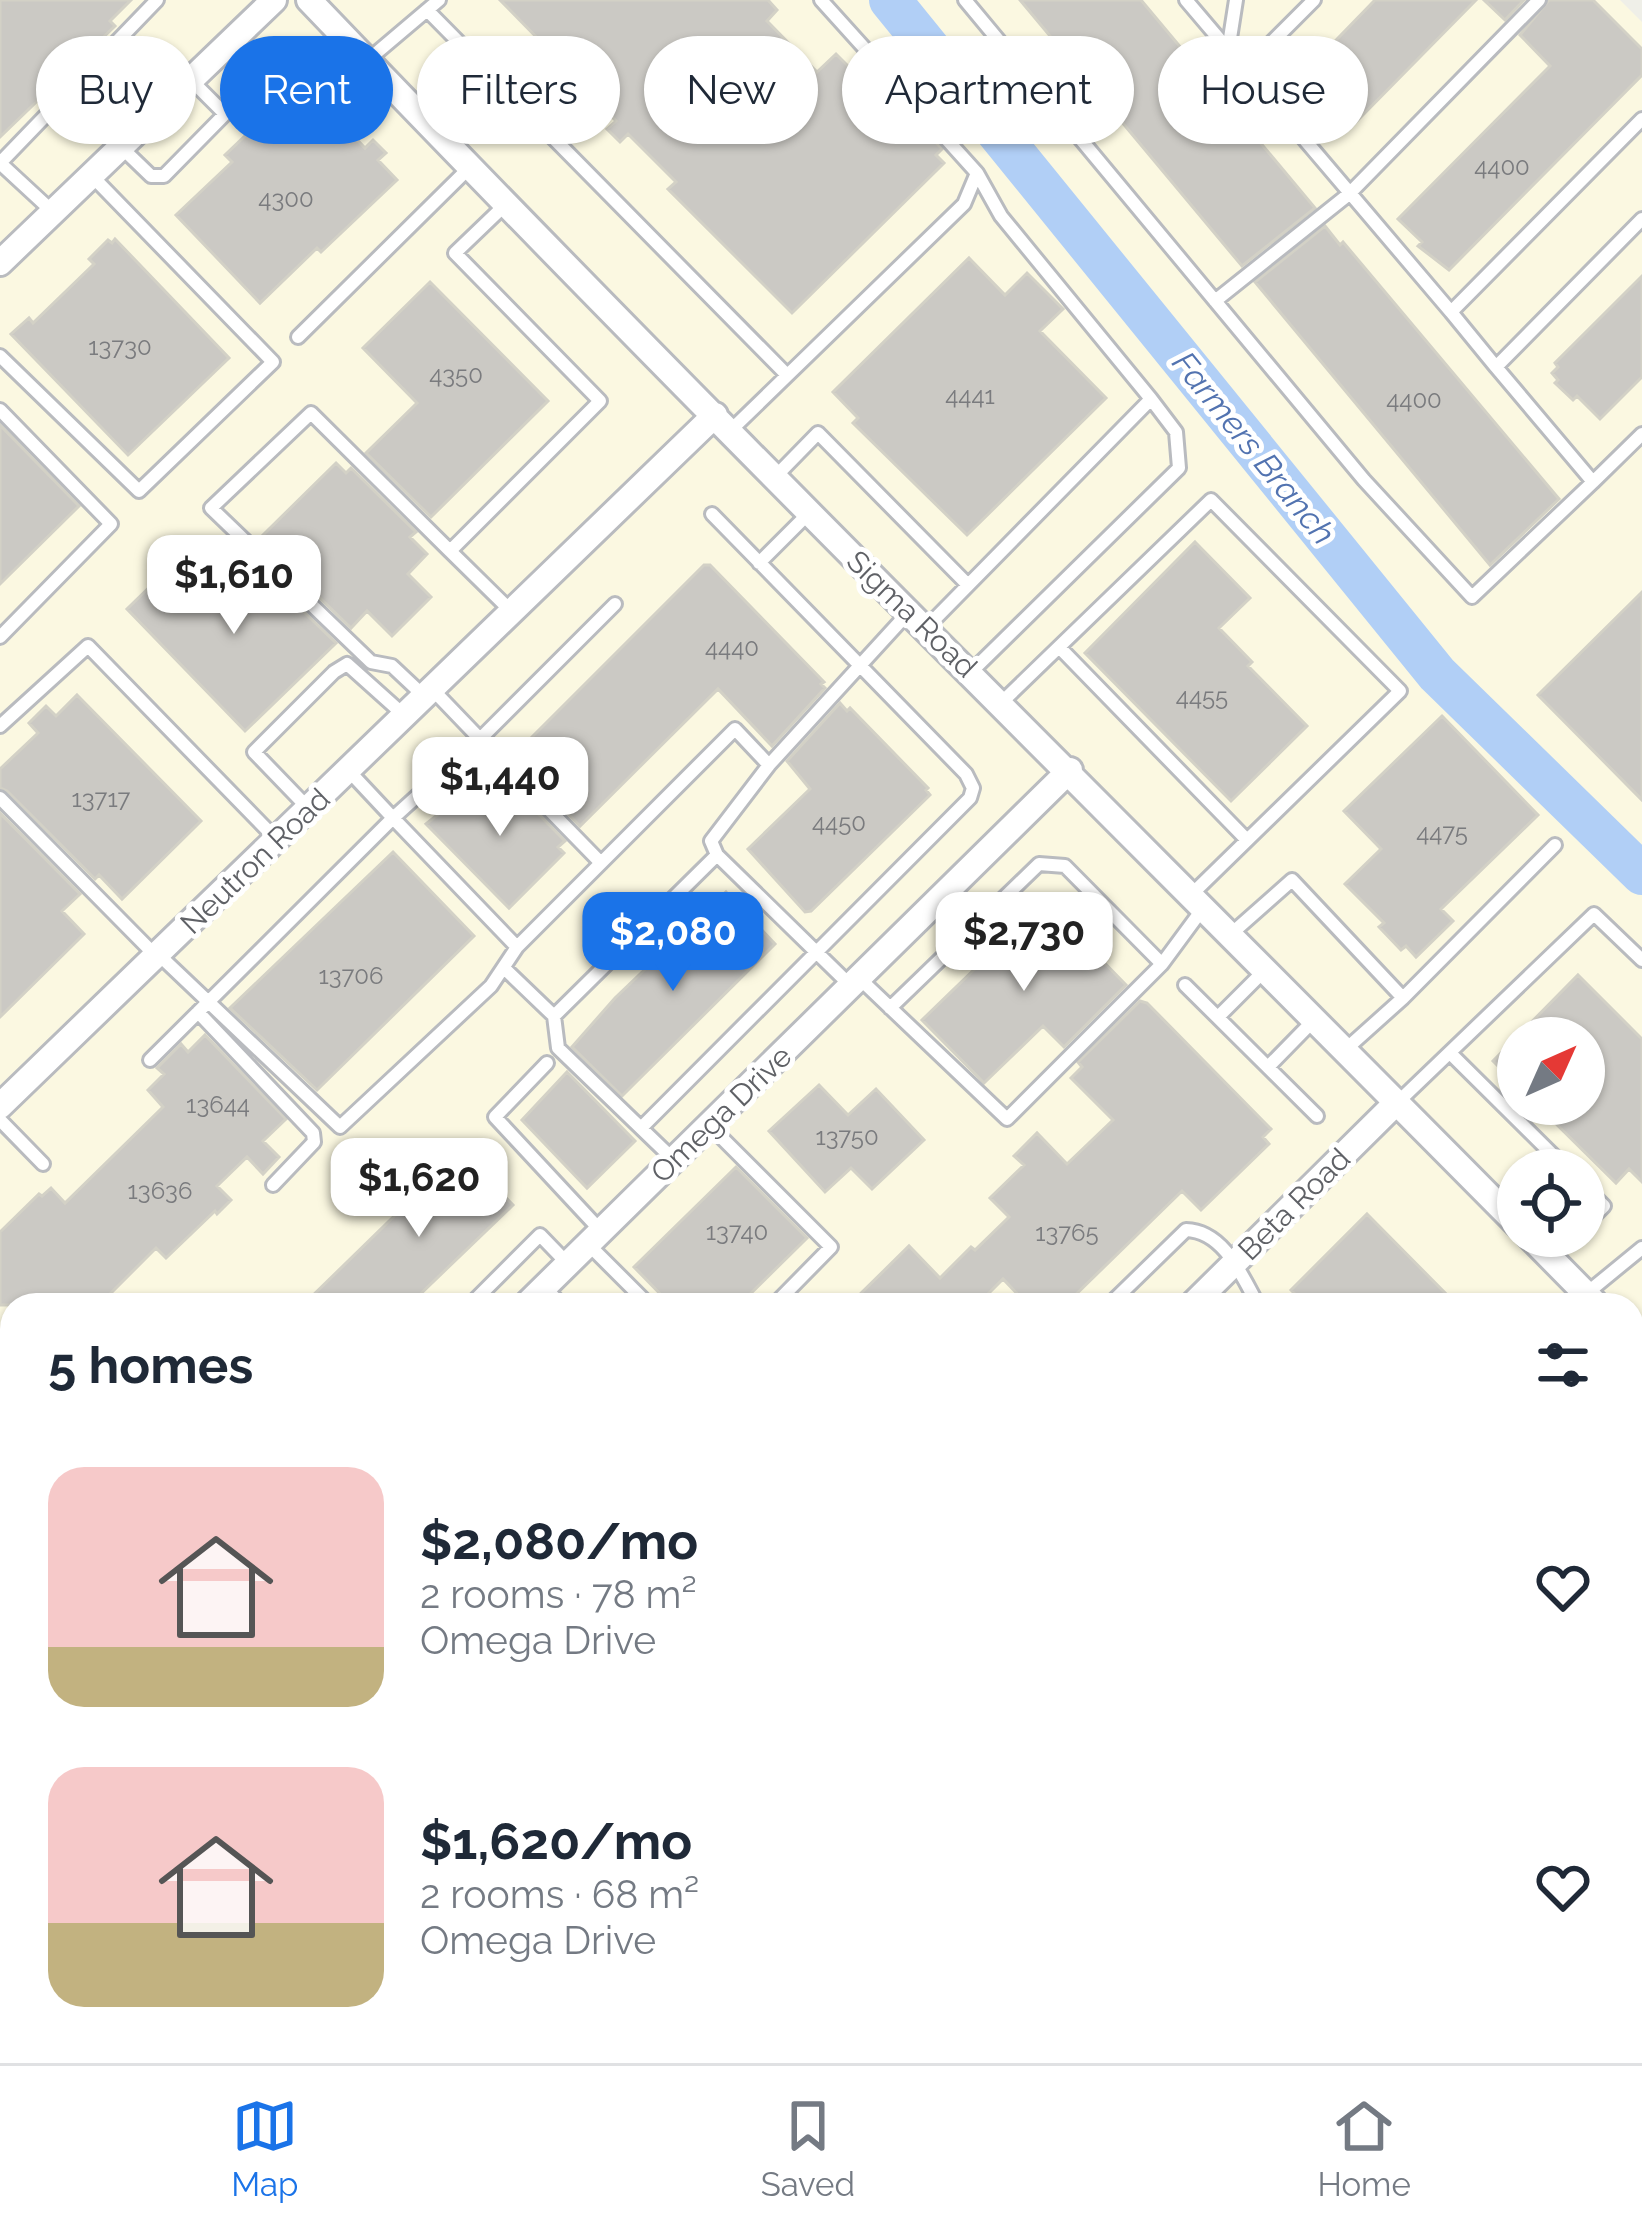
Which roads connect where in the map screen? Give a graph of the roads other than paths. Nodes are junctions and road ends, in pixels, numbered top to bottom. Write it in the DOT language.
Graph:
graph roads {
  1 [pos="157,0"];
  2 [pos="274,0"];
  3 [pos="309,0"];
  4 [pos="439,0"];
  5 [pos="821,0"];
  6 [pos="1186,0"];
  7 [pos="1236,0"];
  8 [pos="1314,0"];
  9 [pos="1539,0"];
  10 [pos="971,2"];
  11 [pos="427,10"];
  12 [pos="344,36"];
  13 [pos="1216,36"];
  14 [pos="1230,36"];
  15 [pos="1278,36"];
  16 [pos="393,39"];
  17 [pos="196,73"];
  18 [pos="196,85"];
  19 [pos="393,87"];
  20 [pos="220,109"];
  21 [pos="1642,118"];
  22 [pos="220,119"];
  23 [pos="1307,144"];
  24 [pos="121,146"];
  25 [pos="470,167"];
  26 [pos="976,173"];
  27 [pos="91,175"];
  28 [pos="1349,194"];
  29 [pos="506,204"];
  30 [pos="52,212"];
  31 [pos="1642,219"];
  32 [pos="0,263"];
  33 [pos="1215,301"];
  34 [pos="1450,312"];
  35 [pos="298,337"];
  36 [pos="0,356"];
  37 [pos="1496,367"];
  38 [pos="787,375"];
  39 [pos="1151,399"];
  40 [pos="0,410"];
  41 [pos="722,423"];
  42 [pos="1642,434"];
  43 [pos="775,477"];
  44 [pos="1593,482"];
  45 [pos="809,513"];
  46 [pos="712,514"];
  47 [pos="450,550"];
  48 [pos="759,563"];
  49 [pos="968,585"];
  50 [pos="615,604"];
  51 [pos="511,611"];
  52 [pos="917,620"];
  53 [pos="0,638"];
  54 [pos="1059,647"];
  55 [pos="860,663"];
  56 [pos="971,672"];
  57 [pos="430,693"];
  58 [pos="1002,702"];
  59 [pos="406,717"];
  60 [pos="0,726"];
  61 [pos="480,739"];
  62 [pos="769,764"];
  63 [pos="1070,770"];
  64 [pos="349,771"];
  65 [pos="0,798"];
  66 [pos="309,809"];
  67 [pos="393,818"];
  68 [pos="1246,839"];
  69 [pos="277,840"];
  70 [pos="1555,845"];
  71 [pos="717,855"];
  72 [pos="601,863"];
  73 [pos="1198,900"];
  74 [pos="1231,934"];
  75 [pos="517,947"];
  76 [pos="817,953"];
  77 [pos="157,955"];
  78 [pos="1642,960"];
  79 [pos="1162,964"];
  80 [pos="504,968"];
  81 [pos="1265,969"];
  82 [pos="855,982"];
  83 [pos="1185,985"];
  84 [pos="1403,998"];
  85 [pos="203,1007"];
  86 [pos="890,1008"];
  87 [pos="554,1016"];
  88 [pos="1218,1017"];
  89 [pos="1315,1019"];
  90 [pos="1346,1051"];
  91 [pos="1450,1053"];
  92 [pos="150,1060"];
  93 [pos="547,1063"];
  94 [pos="1268,1067"];
  95 [pos="4,1094"];
  96 [pos="1396,1102"];
  97 [pos="1318,1116"];
  98 [pos="0,1120"];
  99 [pos="709,1125"];
  100 [pos="641,1128"];
  101 [pos="1547,1149"];
  102 [pos="674,1160"];
  103 [pos="43,1164"];
  104 [pos="273,1185"];
  105 [pos="1497,1204"];
  106 [pos="594,1238"];
  107 [pos="1642,1248"];
  108 [pos="1551,1258"];
  109 [pos="1235,1263"];
  110 [pos="568,1264"];
  111 [pos="482,1293"];
  112 [pos="548,1293"];
  113 [pos="640,1293"];
  114 [pos="786,1293"];
  115 [pos="1121,1293"];
  116 [pos="1204,1293"];
  117 [pos="1251,1293"];
  118 [pos="1585,1293"];
  119 [pos="1597,1293"];
  1 -- 30 [label="lane"];
  2 -- 17 [label="street"];
  3 -- 12 [label="street, Sigma Road"];
  4 -- 11 [label="lane"];
  5 -- 26 [label="lane"];
  6 -- 13 [label="lane"];
  7 -- 14 [label="lane"];
  8 -- 15 [label="lane"];
  9 -- 28 [label="lane"];
  10 -- 33 [label="lane"];
  11 -- 16 [label="lane"];
  11 -- 38 [label="lane"];
  18 -- 20 [label="lane"];
  19 -- 25 [label="street, Sigma Road"];
  21 -- 34 [label="lane"];
  22 -- 24 [label="lane"];
  23 -- 28 [label="lane"];
  24 -- 27 [label="street"];
  25 -- 29 [label="street, Sigma Road"];
  25 -- 35 [label="lane"];
  26 -- 38 [label="lane"];
  26 -- 39 [label="lane"];
  27 -- 30 [label="street"];
  27 -- 36 [label="lane"];
  28 -- 33 [label="lane"];
  28 -- 34 [label="lane"];
  29 -- 41 [label="street, Sigma Road"];
  29 -- 47 [label="lane"];
  30 -- 32 [label="street"];
  31 -- 37 [label="lane"];
  33 -- 44 [label="lane"];
  34 -- 37 [label="lane"];
  37 -- 44 [label="lane"];
  38 -- 41 [label="lane"];
  39 -- 49 [label="lane"];
  39 -- 56 [label="lane"];
  40 -- 53 [label="lane"];
  41 -- 43 [label="street, Sigma Road"];
  41 -- 51 [label="street, Neutron Road"];
  42 -- 44 [label="lane"];
  43 -- 45 [label="street, Sigma Road"];
  43 -- 49 [label="lane"];
  45 -- 48 [label="lane"];
  45 -- 52 [label="street, Sigma Road"];
  46 -- 48 [label="lane"];
  47 -- 51 [label="lane"];
  47 -- 57 [label="lane"];
  48 -- 55 [label="lane"];
  49 -- 52 [label="lane"];
  50 -- 61 [label="lane"];
  51 -- 57 [label="street, Neutron Road"];
  52 -- 55 [label="lane"];
  52 -- 56 [label="street, Sigma Road"];
  54 -- 58 [label="lane"];
  54 -- 68 [label="lane"];
  54 -- 68 [label="lane"];
  55 -- 62 [label="lane"];
  55 -- 76 [label="lane"];
  56 -- 58 [label="street, Sigma Road"];
  57 -- 59 [label="street, Neutron Road"];
  57 -- 61 [label="lane"];
  58 -- 63 [label="street, Sigma Road"];
  59 -- 64 [label="street, Neutron Road"];
  59 -- 66 [label="lane"];
  60 -- 69 [label="lane"];
  61 -- 67 [label="lane"];
  61 -- 72 [label="lane"];
  62 -- 71 [label="lane"];
  62 -- 72 [label="lane"];
  63 -- 73 [label="street, Sigma Road"];
  63 -- 82 [label="street, Omega Drive"];
  64 -- 66 [label="street, Neutron Road"];
  64 -- 67 [label="lane"];
  65 -- 77 [label="lane"];
  66 -- 69 [label="street, Neutron Road"];
  67 -- 75 [label="lane"];
  67 -- 85 [label="lane"];
  68 -- 73 [label="lane"];
  69 -- 77 [label="street, Neutron Road"];
  70 -- 84 [label="lane"];
  71 -- 76 [label="lane"];
  71 -- 87 [label="lane"];
  72 -- 75 [label="lane"];
  73 -- 74 [label="street, Sigma Road"];
  73 -- 79 [label="lane"];
  74 -- 81 [label="street, Sigma Road"];
  74 -- 84 [label="lane"];
  75 -- 80 [label="lane"];
  76 -- 82 [label="lane"];
  76 -- 100 [label="lane"];
  77 -- 85 [label="lane"];
  77 -- 95 [label="street, Neutron Road"];
  78 -- 91 [label="lane"];
  79 -- 86 [label="lane"];
  79 -- 86 [label="lane"];
  80 -- 85 [label="lane"];
  80 -- 87 [label="lane"];
  81 -- 88 [label="lane"];
  81 -- 89 [label="street, Sigma Road"];
  82 -- 86 [label="lane"];
  82 -- 99 [label="street, Omega Drive"];
  83 -- 88 [label="lane"];
  84 -- 90 [label="lane"];
  85 -- 92 [label="lane"];
  85 -- 104 [label="lane"];
  87 -- 100 [label="lane"];
  88 -- 94 [label="lane"];
  89 -- 90 [label="street, Sigma Road"];
  89 -- 94 [label="lane"];
  90 -- 96 [label="street, Sigma Road"];
  91 -- 96 [label="lane"];
  91 -- 101 [label="lane"];
  93 -- 106 [label="lane"];
  94 -- 97 [label="lane"];
  96 -- 105 [label="street, Sigma Road"];
  96 -- 109 [label="street, Beta Road"];
  98 -- 103 [label="lane"];
  99 -- 102 [label="street, Omega Drive"];
  99 -- 114 [label="lane"];
  100 -- 102 [label="lane"];
  102 -- 106 [label="street, Omega Drive"];
  106 -- 110 [label="street, Omega Drive"];
  106 -- 113 [label="lane"];
  107 -- 119 [label="lane"];
  108 -- 118 [label="street"];
  109 -- 115 [label="lane"];
  109 -- 116 [label="street, Beta Road"];
  109 -- 117 [label="lane"];
  110 -- 111 [label="lane"];
  110 -- 112 [label="street, Omega Drive"];
}
